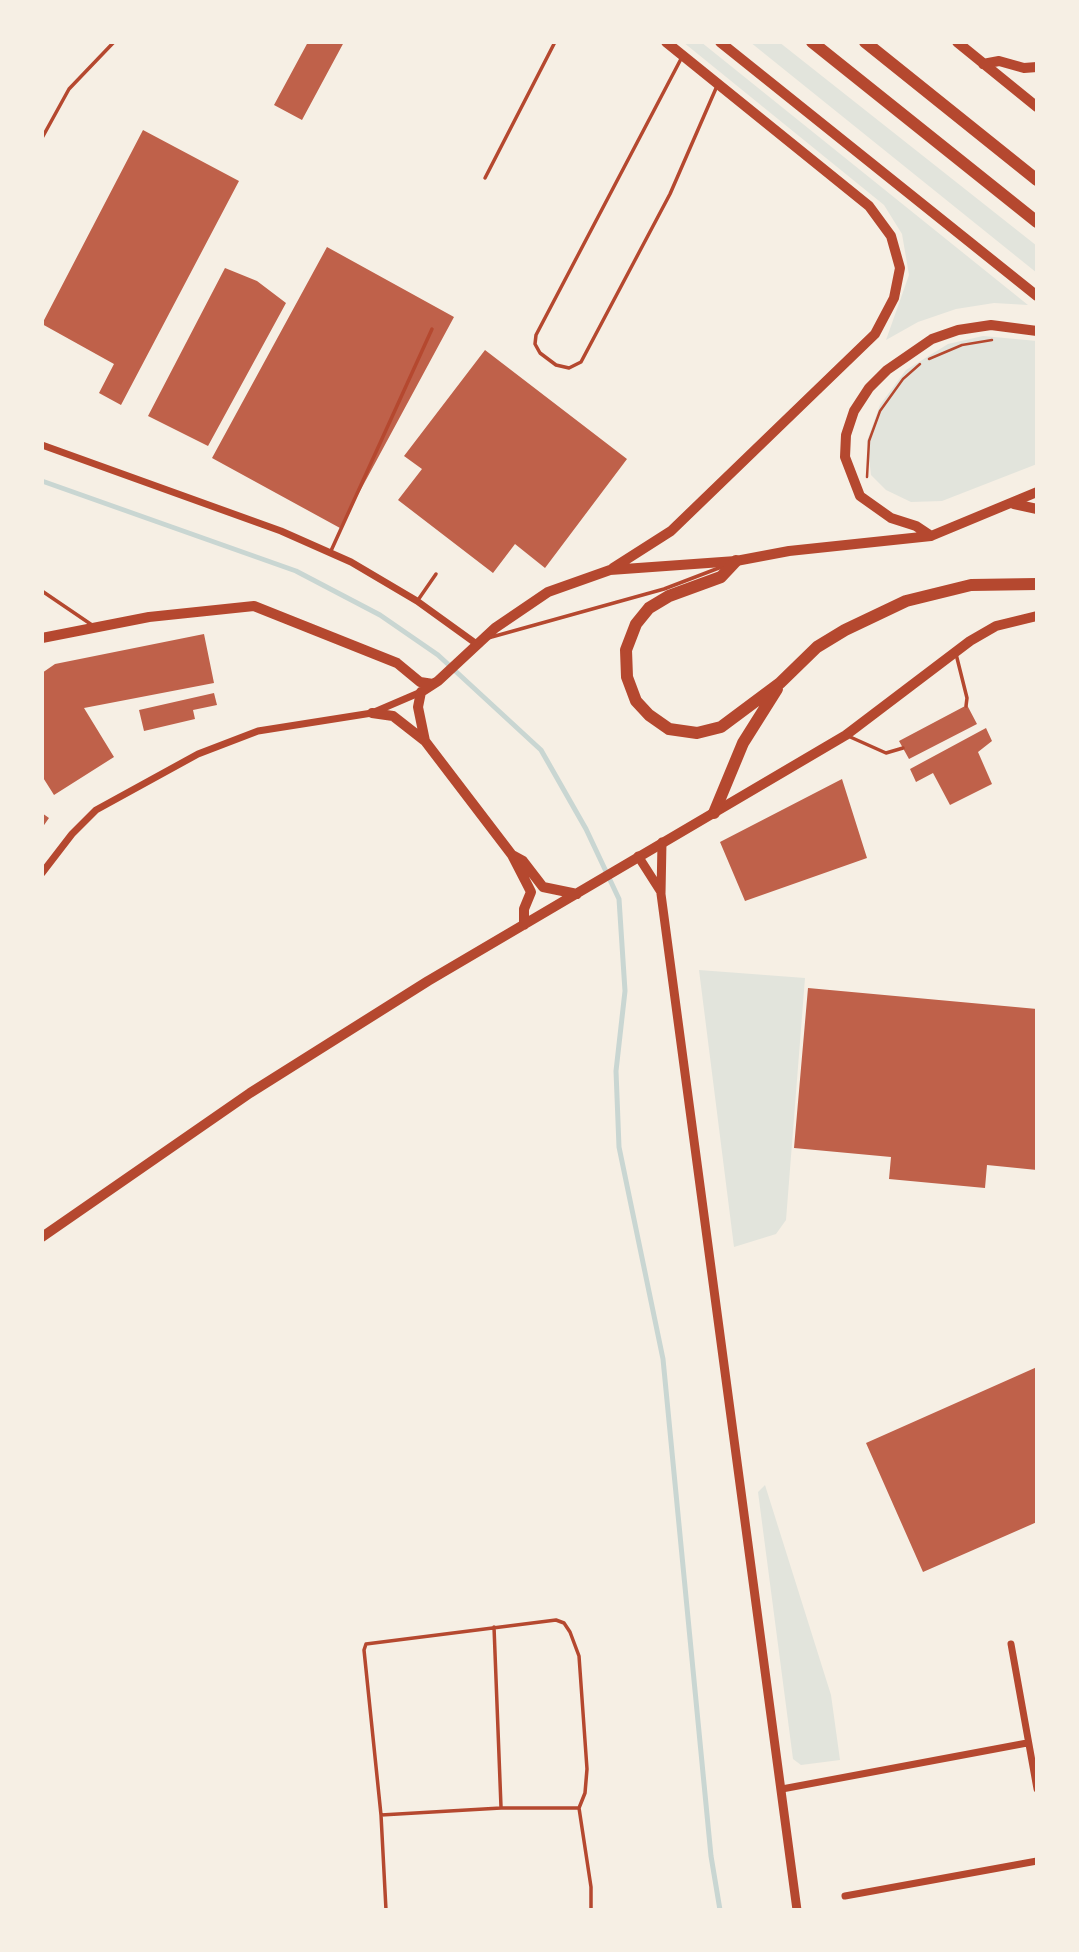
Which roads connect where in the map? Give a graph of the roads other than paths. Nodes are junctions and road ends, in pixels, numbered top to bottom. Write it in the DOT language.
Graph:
graph roads {
  1 [pos="114,42"];
  2 [pos="555,42"];
  3 [pos="666,42"];
  4 [pos="720,42"];
  5 [pos="812,42"];
  6 [pos="865,42"];
  7 [pos="877,42"];
  8 [pos="957,42"];
  9 [pos="683,56"];
  10 [pos="889,62"];
  11 [pos="983,64"];
  12 [pos="1037,67"];
  13 [pos="718,84"];
  14 [pos="1037,107"];
  15 [pos="42,138"];
  16 [pos="485,178"];
  17 [pos="1037,180"];
  18 [pos="1037,222"];
  19 [pos="1037,296"];
  20 [pos="432,329"];
  21 [pos="1037,331"];
  22 [pos="42,445"];
  23 [pos="1037,492"];
  24 [pos="1011,504"];
  25 [pos="1037,509"];
  26 [pos="931,536"];
  27 [pos="330,553"];
  28 [pos="736,561"];
  29 [pos="610,570"];
  30 [pos="436,574"];
  31 [pos="1035,584"];
  32 [pos="42,591"];
  33 [pos="417,601"];
  34 [pos="1037,616"];
  35 [pos="93,627"];
  36 [pos="42,638"];
  37 [pos="480,643"];
  38 [pos="956,651"];
  39 [pos="436,682"];
  40 [pos="780,683"];
  41 [pos="421,692"];
  42 [pos="965,706"];
  43 [pos="372,713"];
  44 [pos="846,735"];
  45 [pos="425,741"];
  46 [pos="903,748"];
  47 [pos="714,813"];
  48 [pos="662,842"];
  49 [pos="512,855"];
  50 [pos="638,856"];
  51 [pos="42,873"];
  52 [pos="581,892"];
  53 [pos="662,894"];
  54 [pos="524,925"];
  55 [pos="42,1237"];
  56 [pos="494,1628"];
  57 [pos="1012,1644"];
  58 [pos="1027,1743"];
  59 [pos="782,1789"];
  60 [pos="1037,1789"];
  61 [pos="501,1808"];
  62 [pos="579,1808"];
  63 [pos="381,1815"];
  64 [pos="1037,1861"];
  65 [pos="845,1896"];
  66 [pos="386,1910"];
  67 [pos="591,1910"];
  68 [pos="797,1910"];
  1 -- 15 [label="lane"];
  2 -- 16 [label="lane"];
  3 -- 9 [label="main road"];
  4 -- 19 [label="main road"];
  5 -- 18 [label="highway"];
  6 -- 10 [label="highway"];
  7 -- 10 [label="highway"];
  8 -- 11 [label="main road"];
  9 -- 13 [label="main road"];
  9 -- 13 [label="lane"];
  10 -- 17 [label="highway"];
  11 -- 12 [label="main road"];
  11 -- 14 [label="main road"];
  13 -- 29 [label="main road"];
  20 -- 27 [label="lane"];
  21 -- 26 [label="main road"];
  22 -- 27 [label="street"];
  23 -- 24 [label="main road"];
  24 -- 25 [label="main road"];
  24 -- 26 [label="main road"];
  26 -- 28 [label="main road"];
  27 -- 33 [label="street"];
  28 -- 29 [label="main road"];
  28 -- 37 [label="lane"];
  28 -- 40 [label="highway"];
  29 -- 37 [label="main road"];
  30 -- 33 [label="lane"];
  31 -- 40 [label="highway"];
  32 -- 35 [label="lane"];
  33 -- 37 [label="street"];
  34 -- 38 [label="main road"];
  35 -- 36 [label="main road"];
  35 -- 39 [label="main road"];
  37 -- 39 [label="main road"];
  38 -- 42 [label="lane"];
  38 -- 44 [label="main road"];
  39 -- 41 [label="main road"];
  40 -- 47 [label="highway"];
  41 -- 43 [label="street"];
  41 -- 45 [label="main road"];
  43 -- 45 [label="main road"];
  43 -- 51 [label="street"];
  44 -- 46 [label="lane"];
  44 -- 47 [label="main road"];
  45 -- 49 [label="main road"];
  47 -- 48 [label="main road"];
  48 -- 50 [label="main road"];
  48 -- 53 [label="street"];
  49 -- 52 [label="main road"];
  49 -- 54 [label="main road"];
  50 -- 52 [label="main road"];
  50 -- 53 [label="street"];
  52 -- 54 [label="main road"];
  53 -- 59 [label="street"];
  54 -- 55 [label="main road"];
  56 -- 61 [label="lane"];
  56 -- 62 [label="lane"];
  56 -- 63 [label="lane"];
  57 -- 58 [label="street"];
  58 -- 59 [label="street"];
  58 -- 60 [label="street"];
  59 -- 68 [label="street"];
  61 -- 62 [label="lane"];
  61 -- 63 [label="lane"];
  62 -- 67 [label="lane"];
  63 -- 66 [label="lane"];
  64 -- 65 [label="street"];
}
